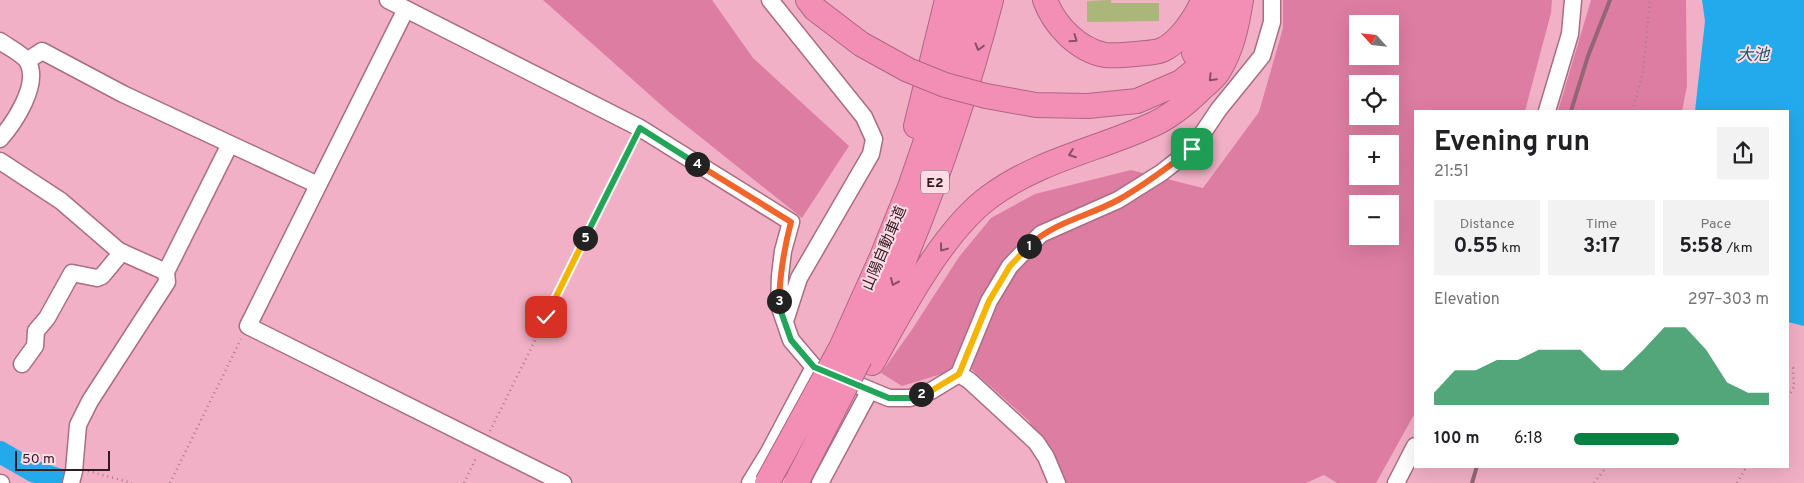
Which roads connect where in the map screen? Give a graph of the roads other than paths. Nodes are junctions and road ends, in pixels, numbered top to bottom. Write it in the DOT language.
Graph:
graph roads {
  1 [pos="388,0"];
  2 [pos="770,0"];
  3 [pos="808,0"];
  4 [pos="824,0"];
  5 [pos="947,0"];
  6 [pos="969,0"];
  7 [pos="992,0"];
  8 [pos="1046,0"];
  9 [pos="1203,0"];
  10 [pos="1222,0"];
  11 [pos="1272,0"];
  12 [pos="1573,0"];
  13 [pos="406,9"];
  14 [pos="1240,9"];
  15 [pos="864,38"];
  16 [pos="0,41"];
  17 [pos="27,61"];
  18 [pos="987,89"];
  19 [pos="1547,110"];
  20 [pos="0,139"];
  21 [pos="230,144"];
  22 [pos="0,161"];
  23 [pos="318,185"];
  24 [pos="122,252"];
  25 [pos="166,272"];
  26 [pos="785,321"];
  27 [pos="858,356"];
  28 [pos="22,364"];
  29 [pos="814,367"];
  30 [pos="959,374"];
  31 [pos="870,390"];
  32 [pos="1414,448"];
  33 [pos="73,474"];
  34 [pos="563,483"];
  35 [pos="750,483"];
  36 [pos="767,483"];
  37 [pos="798,483"];
  38 [pos="820,483"];
  39 [pos="1056,483"];
  40 [pos="1396,483"];
  1 -- 13 [label="street"];
  2 -- 26 [label="street"];
  3 -- 15 [label="highway"];
  4 -- 15 [label="highway"];
  5 -- 27 [label="highway"];
  6 -- 27 [label="highway, 山陽自動車道 / E2"];
  7 -- 27 [label="highway, 山陽自動車道 / E2, one-way"];
  8 -- 9 [label="highway, one-way"];
  10 -- 18 [label="highway"];
  11 -- 30 [label="street"];
  12 -- 19 [label="street"];
  13 -- 23 [label="street"];
  13 -- 26 [label="street"];
  14 -- 18 [label="highway"];
  14 -- 27 [label="highway, one-way"];
  15 -- 18 [label="highway"];
  16 -- 17 [label="street"];
  17 -- 20 [label="street"];
  17 -- 21 [label="street"];
  21 -- 23 [label="street"];
  21 -- 25 [label="street"];
  22 -- 24 [label="street"];
  23 -- 34 [label="street"];
  24 -- 25 [label="street"];
  24 -- 28 [label="street"];
  25 -- 33 [label="street"];
  26 -- 29 [label="street"];
  27 -- 36 [label="highway, 山陽自動車道 / E2, bridge"];
  27 -- 37 [label="highway"];
  29 -- 31 [label="street"];
  29 -- 35 [label="street"];
  30 -- 31 [label="street"];
  30 -- 39 [label="street"];
  31 -- 38 [label="street"];
  32 -- 40 [label="street"];
}
